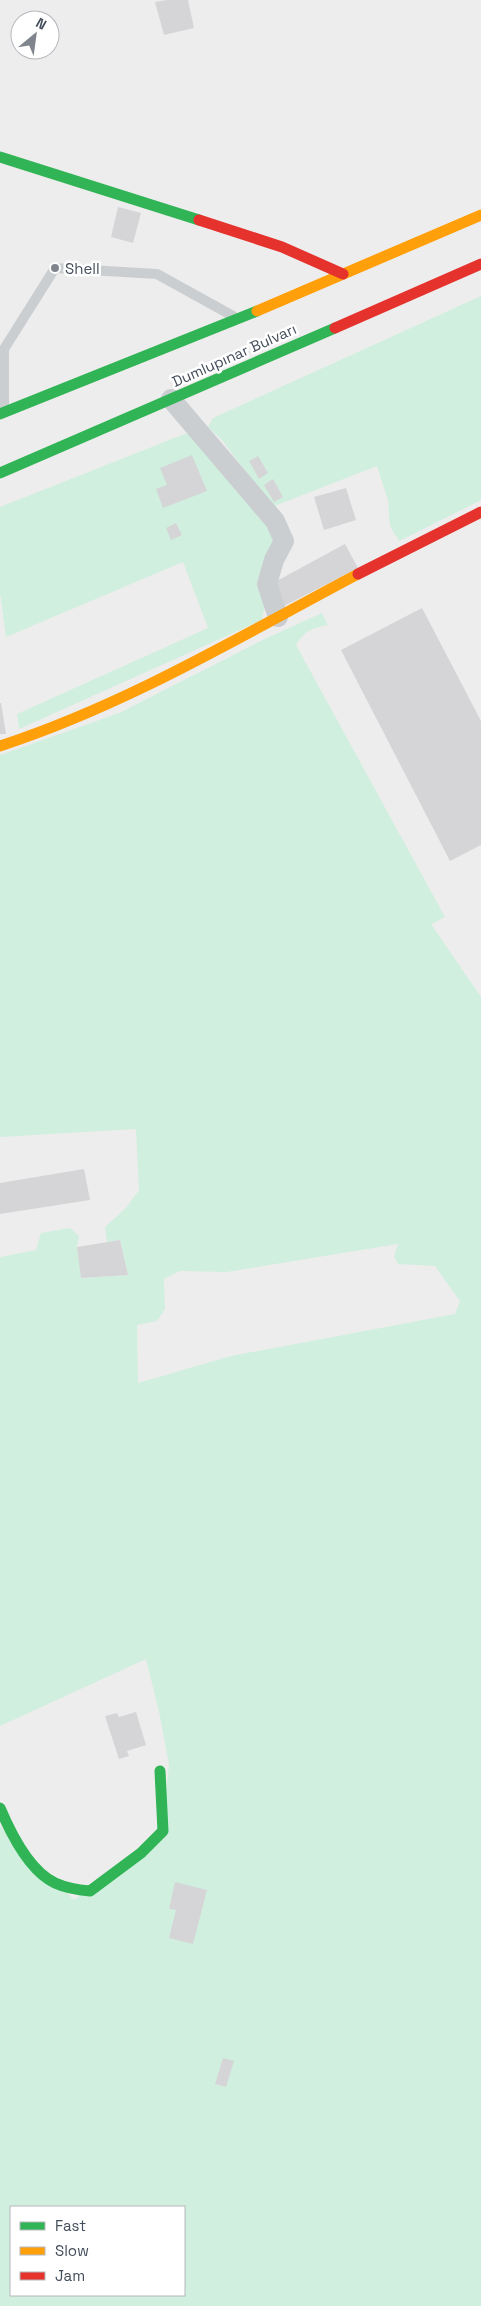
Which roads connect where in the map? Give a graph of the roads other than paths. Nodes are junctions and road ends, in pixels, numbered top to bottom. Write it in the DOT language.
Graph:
graph roads {
  1 [pos="0,157"];
  2 [pos="481,215"];
  3 [pos="481,264"];
  4 [pos="343,274"];
  5 [pos="239,319"];
  6 [pos="171,399"];
  7 [pos="2,413"];
  8 [pos="0,473"];
  9 [pos="481,512"];
  10 [pos="278,617"];
  11 [pos="0,746"];
  12 [pos="160,1771"];
  13 [pos="0,1808"];
  1 -- 4 [label="main road"];
  2 -- 4 [label="main road, Dumlupınar Bulvarı"];
  3 -- 6 [label="main road, Dumlupınar Bulvarı"];
  4 -- 5 [label="main road, Dumlupınar Bulvarı"];
  5 -- 7 [label="main road, Dumlupınar Bulvarı"];
  5 -- 7 [label="lane"];
  6 -- 8 [label="main road, Dumlupınar Bulvarı"];
  6 -- 10 [label="street"];
  9 -- 10 [label="main road"];
  10 -- 11 [label="main road"];
  12 -- 13 [label="main road"];
}
